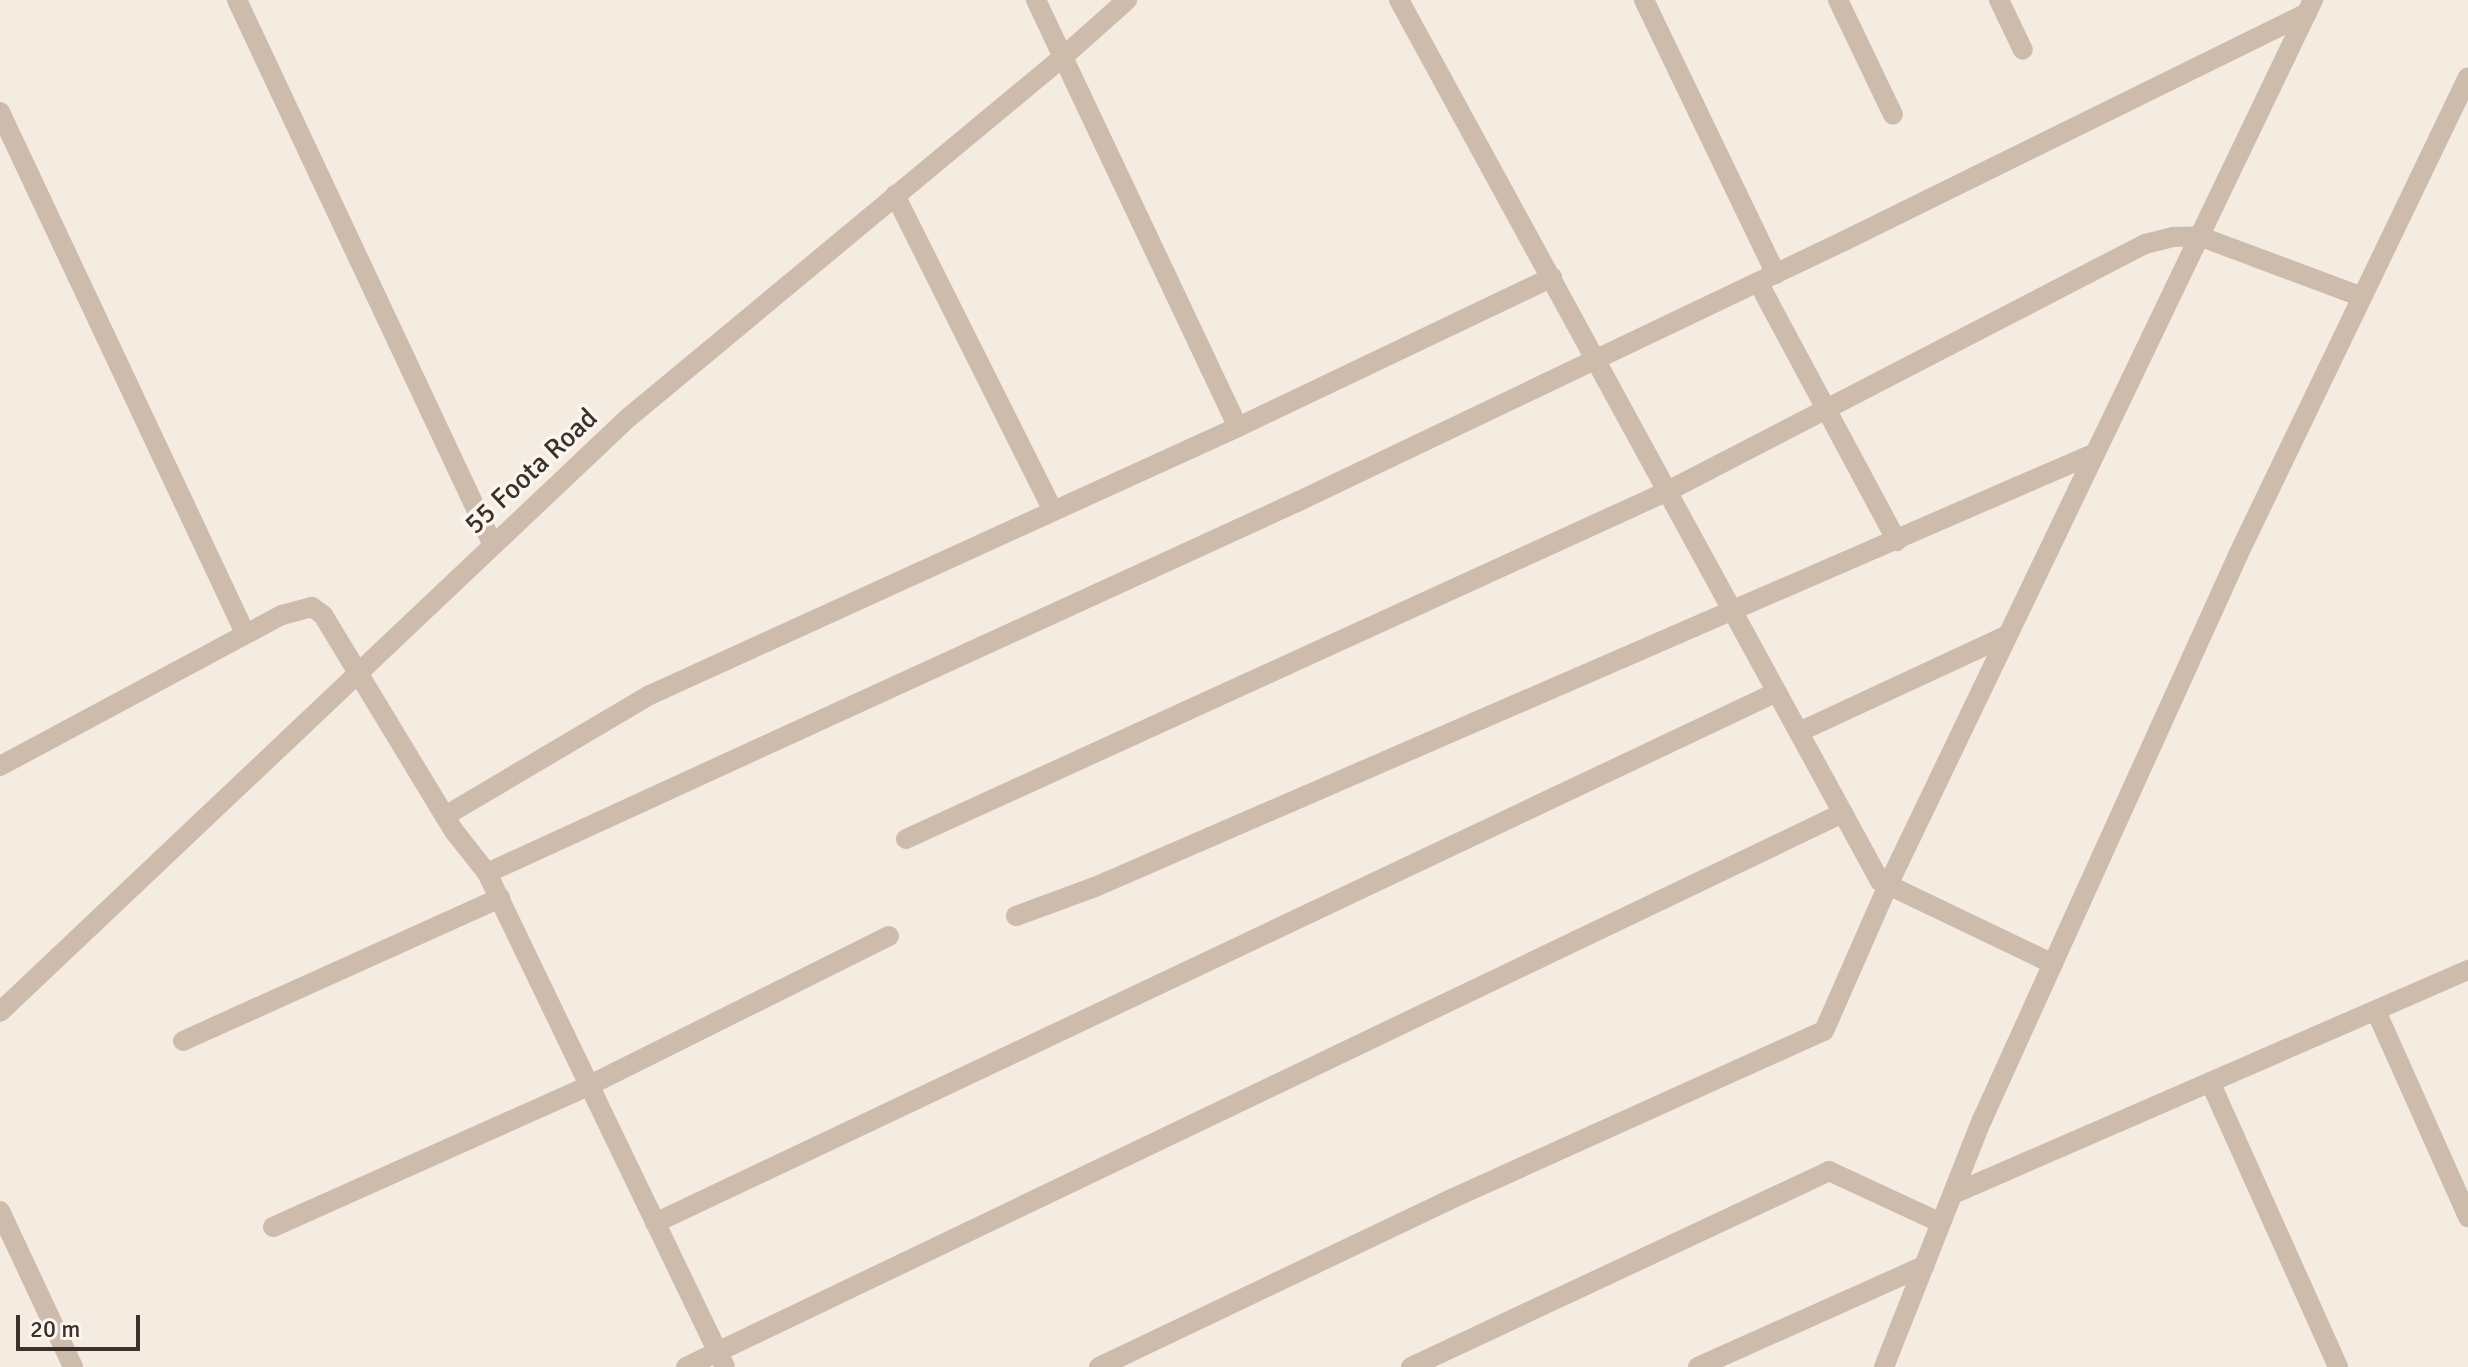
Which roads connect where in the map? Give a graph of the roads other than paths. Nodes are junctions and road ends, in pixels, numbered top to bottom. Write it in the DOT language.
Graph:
graph roads {
  1 [pos="237,0"];
  2 [pos="1036,0"];
  3 [pos="1127,0"];
  4 [pos="1399,0"];
  5 [pos="1644,0"];
  6 [pos="1838,0"];
  7 [pos="1999,0"];
  8 [pos="2310,6"];
  9 [pos="2023,50"];
  10 [pos="1063,57"];
  11 [pos="2468,77"];
  12 [pos="0,112"];
  13 [pos="1893,115"];
  14 [pos="895,195"];
  15 [pos="2199,236"];
  16 [pos="1552,277"];
  17 [pos="1767,278"];
  18 [pos="2362,297"];
  19 [pos="1597,359"];
  20 [pos="1825,408"];
  21 [pos="1238,427"];
  22 [pos="2095,453"];
  23 [pos="1668,491"];
  24 [pos="1053,511"];
  25 [pos="1897,541"];
  26 [pos="493,545"];
  27 [pos="1734,613"];
  28 [pos="245,633"];
  29 [pos="2008,635"];
  30 [pos="359,671"];
  31 [pos="1777,692"];
  32 [pos="1799,732"];
  33 [pos="0,766"];
  34 [pos="1843,813"];
  35 [pos="445,816"];
  36 [pos="906,839"];
  37 [pos="487,873"];
  38 [pos="1888,885"];
  39 [pos="500,898"];
  40 [pos="1016,916"];
  41 [pos="889,936"];
  42 [pos="2053,964"];
  43 [pos="2468,970"];
  44 [pos="2376,1011"];
  45 [pos="0,1012"];
  46 [pos="183,1041"];
  47 [pos="2211,1084"];
  48 [pos="590,1085"];
  49 [pos="1953,1194"];
  50 [pos="0,1211"];
  51 [pos="2468,1217"];
  52 [pos="655,1223"];
  53 [pos="1941,1223"];
  54 [pos="273,1227"];
  55 [pos="1924,1266"];
  56 [pos="721,1359"];
  57 [pos="1891,1362"];
  58 [pos="73,1367"];
  59 [pos="686,1367"];
  60 [pos="1099,1367"];
  61 [pos="1411,1367"];
  62 [pos="1698,1367"];
  63 [pos="2338,1367"];
  1 -- 26 [label="street"];
  2 -- 10 [label="street"];
  3 -- 10 [label="street, 55 Foota Road"];
  4 -- 16 [label="street"];
  5 -- 17 [label="street"];
  6 -- 13 [label="street"];
  7 -- 9 [label="street"];
  8 -- 15 [label="street"];
  8 -- 17 [label="street"];
  10 -- 14 [label="street, 55 Foota Road"];
  10 -- 21 [label="street"];
  11 -- 18 [label="street"];
  12 -- 28 [label="street"];
  14 -- 24 [label="street"];
  14 -- 26 [label="street, 55 Foota Road"];
  15 -- 18 [label="street"];
  15 -- 20 [label="street"];
  15 -- 22 [label="street"];
  16 -- 19 [label="street"];
  16 -- 21 [label="street"];
  17 -- 19 [label="street"];
  17 -- 20 [label="street"];
  18 -- 42 [label="street"];
  19 -- 23 [label="street"];
  19 -- 37 [label="street"];
  20 -- 23 [label="street"];
  20 -- 25 [label="street"];
  21 -- 24 [label="street"];
  22 -- 25 [label="street"];
  22 -- 29 [label="street"];
  23 -- 27 [label="street"];
  23 -- 36 [label="street"];
  24 -- 35 [label="street"];
  25 -- 27 [label="street"];
  26 -- 30 [label="street, 55 Foota Road"];
  27 -- 31 [label="street"];
  27 -- 40 [label="street"];
  28 -- 30 [label="street"];
  28 -- 33 [label="street"];
  29 -- 32 [label="street"];
  29 -- 38 [label="street"];
  30 -- 35 [label="street"];
  30 -- 45 [label="street, 55 Foota Road"];
  31 -- 32 [label="street"];
  31 -- 52 [label="street"];
  32 -- 34 [label="street"];
  34 -- 38 [label="street"];
  34 -- 56 [label="street"];
  35 -- 37 [label="street"];
  37 -- 39 [label="street"];
  38 -- 42 [label="street"];
  38 -- 60 [label="street"];
  39 -- 46 [label="street"];
  39 -- 48 [label="street"];
  41 -- 48 [label="street"];
  42 -- 49 [label="street"];
  43 -- 44 [label="street"];
  44 -- 47 [label="street"];
  44 -- 51 [label="street"];
  47 -- 49 [label="street"];
  47 -- 63 [label="street"];
  48 -- 52 [label="street"];
  48 -- 54 [label="street"];
  49 -- 53 [label="street"];
  50 -- 58 [label="street"];
  52 -- 56 [label="street"];
  53 -- 55 [label="street"];
  53 -- 61 [label="street"];
  55 -- 57 [label="street"];
  55 -- 62 [label="street"];
  56 -- 59 [label="street"];
}
